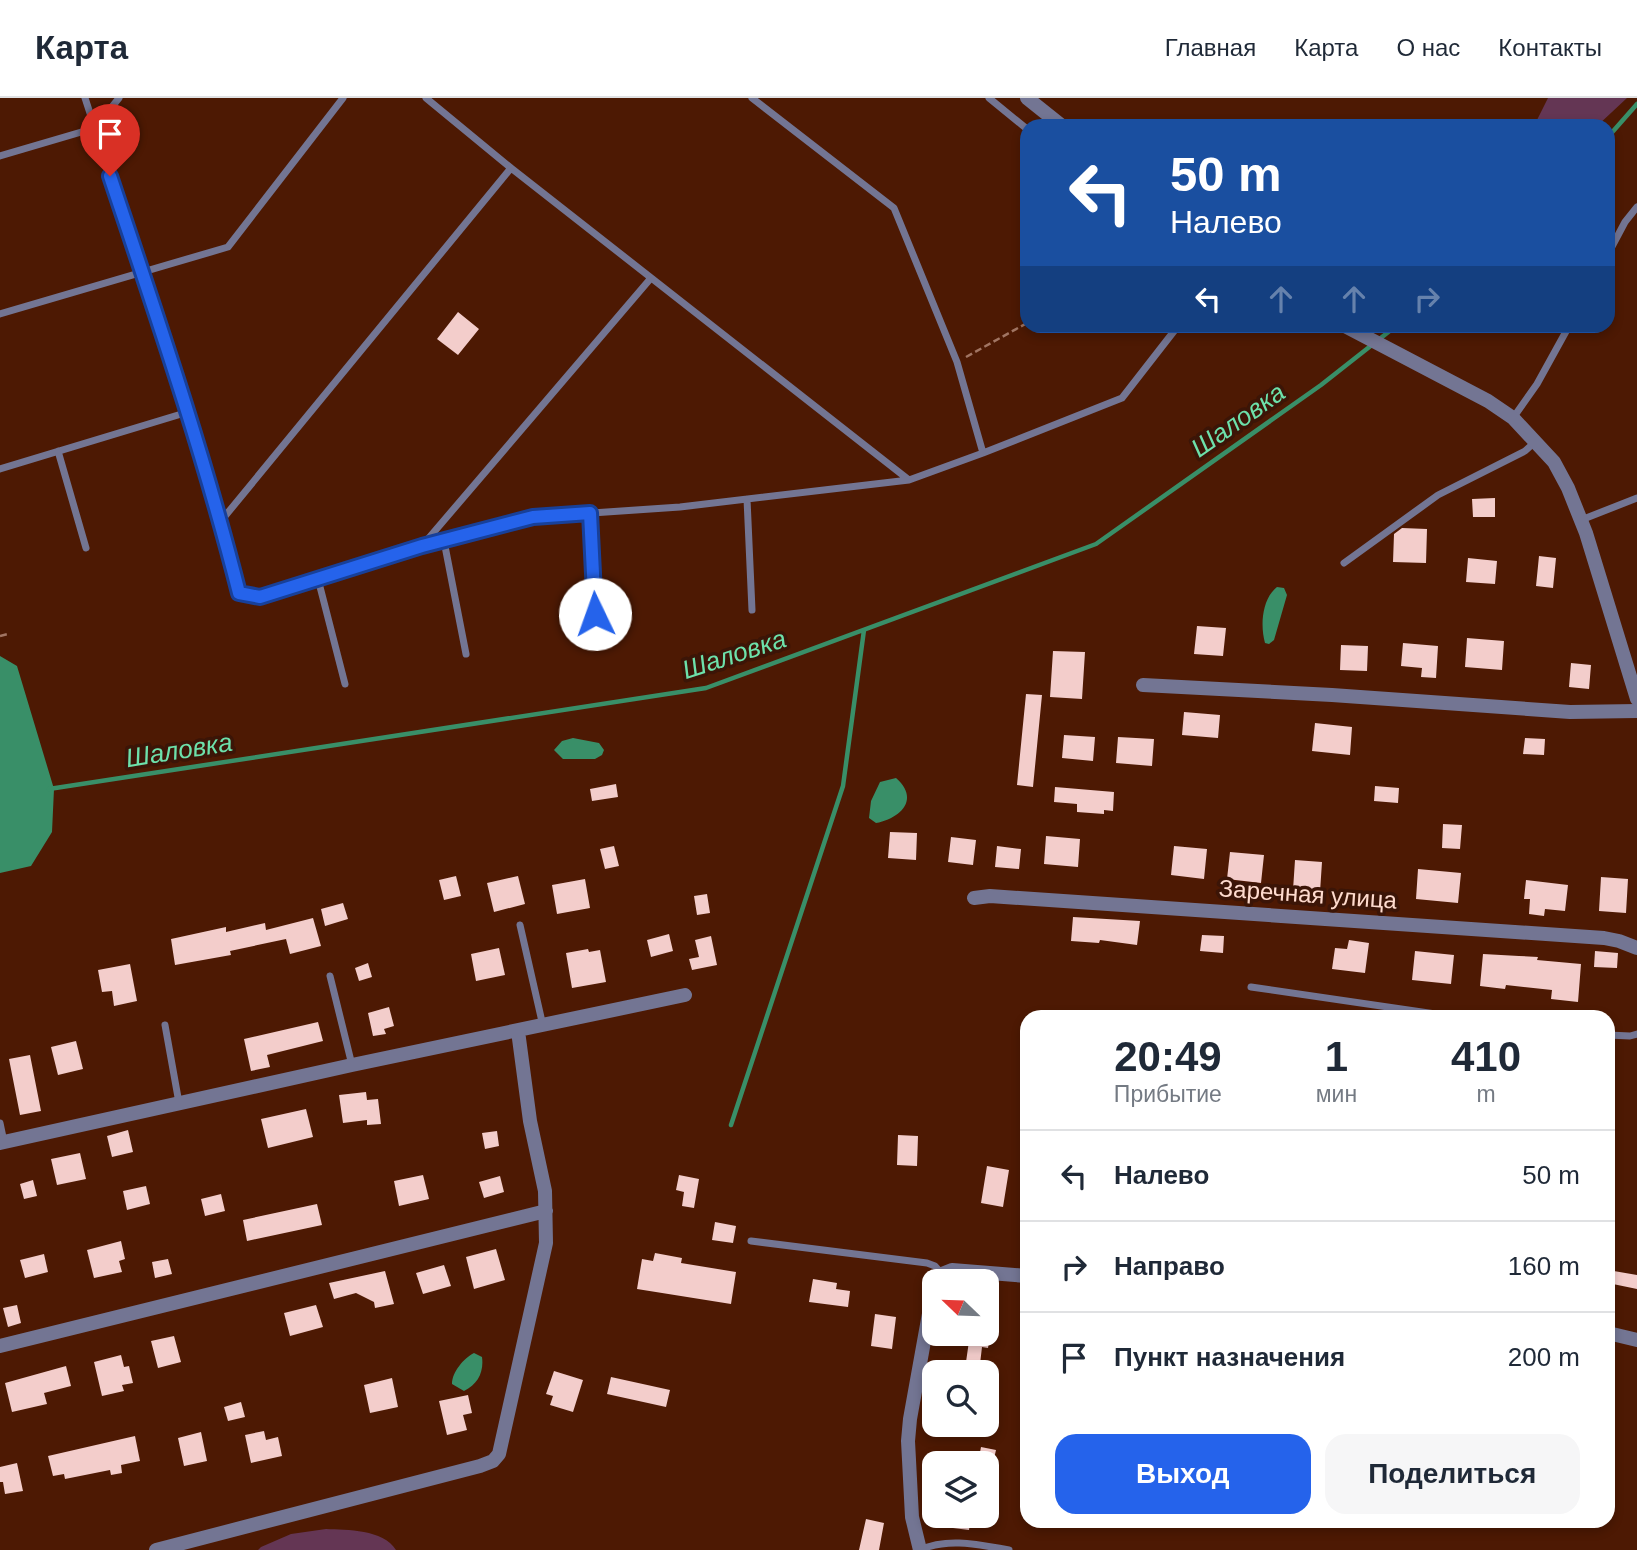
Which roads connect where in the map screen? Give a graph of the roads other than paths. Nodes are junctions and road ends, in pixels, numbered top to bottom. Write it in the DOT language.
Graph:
graph roads {
  1 [pos="85,98"];
  2 [pos="119,98"];
  3 [pos="343,98"];
  4 [pos="426,98"];
  5 [pos="752,98"];
  6 [pos="989,98"];
  7 [pos="1027,98"];
  8 [pos="1053,119"];
  9 [pos="1020,123"];
  10 [pos="94,128"];
  11 [pos="0,156"];
  12 [pos="510,168"];
  13 [pos="1637,206"];
  14 [pos="1615,241"];
  15 [pos="142,271"];
  16 [pos="651,278"];
  17 [pos="0,314"];
  18 [pos="1173,333"];
  19 [pos="1358,333"];
  20 [pos="1565,333"];
  21 [pos="188,412"];
  22 [pos="1513,418"];
  23 [pos="1536,441"];
  24 [pos="58,451"];
  25 [pos="983,453"];
  26 [pos="0,469"];
  27 [pos="909,480"];
  28 [pos="1637,498"];
  29 [pos="747,499"];
  30 [pos="590,513"];
  31 [pos="1581,520"];
  32 [pos="221,521"];
  33 [pos="444,541"];
  34 [pos="422,546"];
  35 [pos="86,548"];
  36 [pos="1344,563"];
  37 [pos="318,579"];
  38 [pos="752,610"];
  39 [pos="597,640"];
  40 [pos="466,654"];
  41 [pos="345,684"];
  42 [pos="1143,685"];
  43 [pos="1637,699"];
  44 [pos="1637,712"];
  45 [pos="974,898"];
  46 [pos="520,925"];
  47 [pos="1637,948"];
  48 [pos="330,976"];
  49 [pos="1251,987"];
  50 [pos="685,996"];
  51 [pos="1408,1010"];
  52 [pos="165,1025"];
  53 [pos="543,1026"];
  54 [pos="518,1031"];
  55 [pos="1637,1034"];
  56 [pos="1615,1035"];
  57 [pos="352,1065"];
  58 [pos="179,1103"];
  59 [pos="0,1123"];
  60 [pos="2,1142"];
  61 [pos="546,1211"];
  62 [pos="751,1241"];
  63 [pos="936,1269"];
  64 [pos="999,1273"];
  65 [pos="1020,1275"];
  66 [pos="1615,1335"];
  67 [pos="1637,1340"];
  68 [pos="0,1346"];
  69 [pos="924,1346"];
  70 [pos="156,1550"];
  71 [pos="920,1550"];
  72 [pos="1009,1550"];
  1 -- 10 [label="lane"];
  2 -- 10 [label="lane"];
  3 -- 15 [label="lane"];
  4 -- 12 [label="lane"];
  5 -- 25 [label="lane"];
  6 -- 9 [label="lane"];
  7 -- 8 [label="street"];
  10 -- 11 [label="lane"];
  10 -- 15 [label="lane"];
  12 -- 16 [label="lane"];
  12 -- 32 [label="lane"];
  13 -- 14 [label="lane"];
  15 -- 17 [label="lane"];
  15 -- 21 [label="lane"];
  16 -- 27 [label="lane"];
  16 -- 34 [label="lane"];
  18 -- 25 [label="lane"];
  19 -- 22 [label="street"];
  20 -- 22 [label="lane"];
  21 -- 24 [label="lane"];
  21 -- 32 [label="lane"];
  22 -- 23 [label="street"];
  23 -- 31 [label="street"];
  23 -- 36 [label="lane"];
  24 -- 26 [label="lane"];
  24 -- 35 [label="lane"];
  25 -- 27 [label="lane"];
  27 -- 29 [label="lane"];
  28 -- 31 [label="lane"];
  29 -- 30 [label="lane"];
  29 -- 38 [label="lane"];
  30 -- 33 [label="lane"];
  30 -- 39 [label="lane"];
  31 -- 43 [label="street"];
  32 -- 37 [label="lane"];
  33 -- 34 [label="lane"];
  33 -- 40 [label="lane"];
  34 -- 37 [label="lane"];
  37 -- 41 [label="lane"];
  42 -- 44 [label="street"];
  45 -- 47 [label="street, Заречная улица"];
  46 -- 53 [label="lane"];
  48 -- 57 [label="lane"];
  49 -- 51 [label="lane"];
  50 -- 53 [label="street"];
  52 -- 58 [label="lane"];
  53 -- 54 [label="street"];
  54 -- 57 [label="street"];
  54 -- 61 [label="street"];
  55 -- 56 [label="lane"];
  57 -- 58 [label="street"];
  58 -- 60 [label="street"];
  59 -- 60 [label="lane"];
  61 -- 68 [label="street"];
  61 -- 70 [label="street"];
  62 -- 63 [label="lane"];
  64 -- 65 [label="street"];
  66 -- 67 [label="street"];
  69 -- 71 [label="street"];
  71 -- 72 [label="lane"];
}
